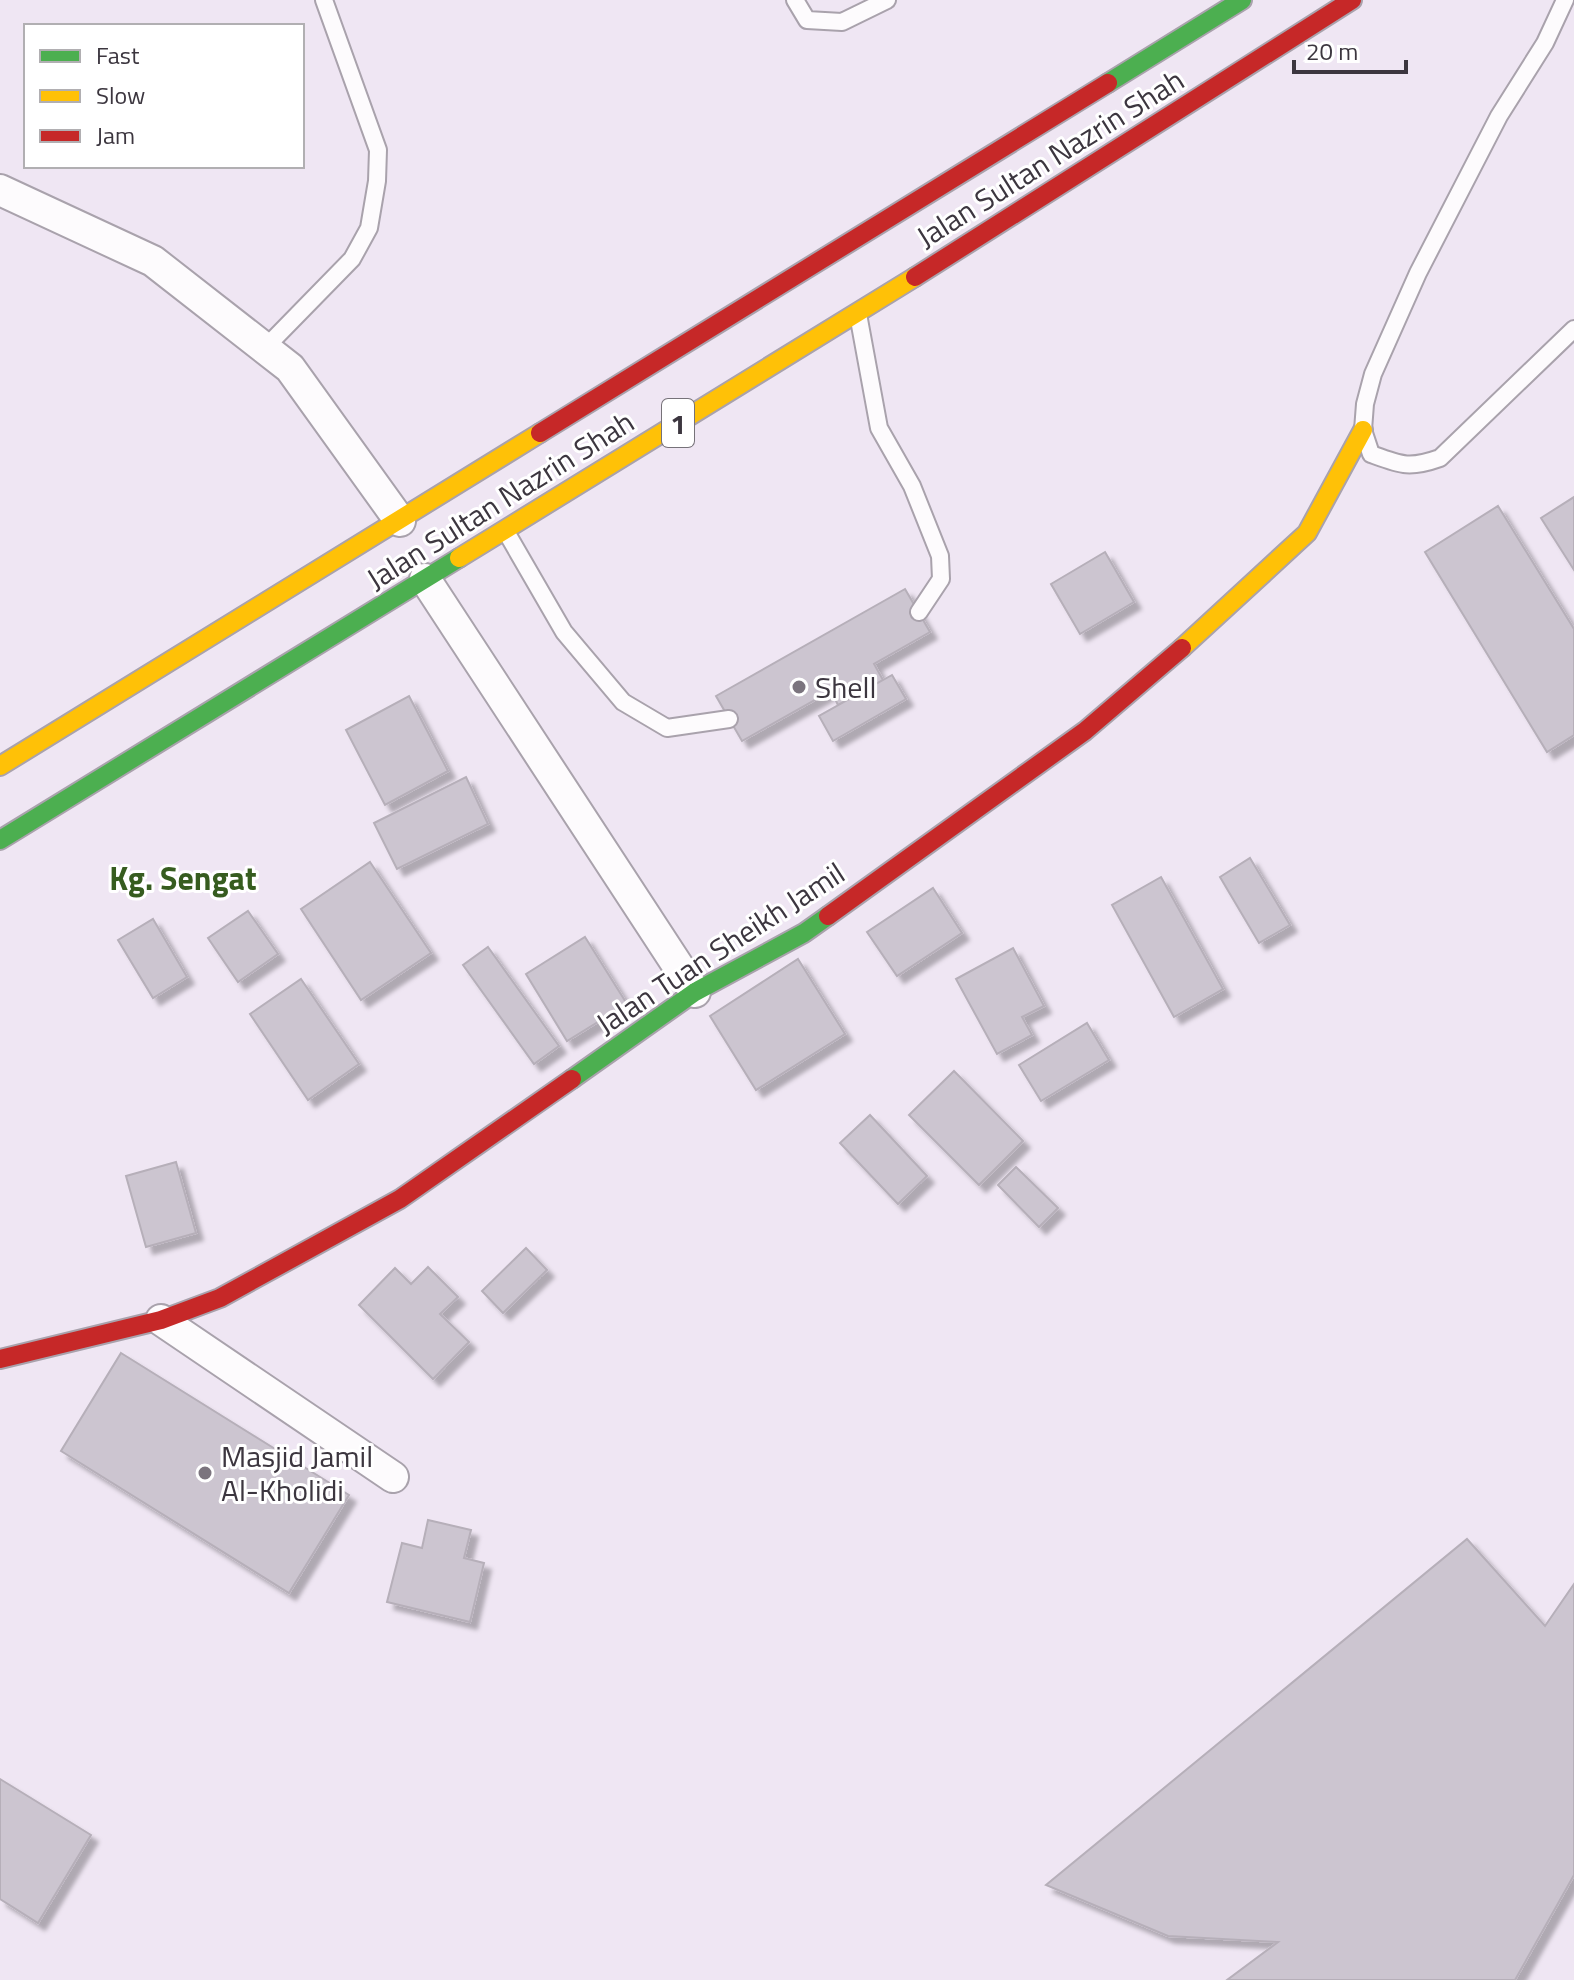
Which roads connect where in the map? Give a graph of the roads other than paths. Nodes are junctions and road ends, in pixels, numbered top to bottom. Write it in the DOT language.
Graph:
graph roads {
  1 [pos="324,0"];
  2 [pos="795,0"];
  3 [pos="887,0"];
  4 [pos="1242,0"];
  5 [pos="1352,0"];
  6 [pos="1565,0"];
  7 [pos="0,190"];
  8 [pos="858,313"];
  9 [pos="1574,329"];
  10 [pos="265,348"];
  11 [pos="1363,430"];
  12 [pos="400,521"];
  13 [pos="505,530"];
  14 [pos="425,579"];
  15 [pos="919,612"];
  16 [pos="729,719"];
  17 [pos="0,766"];
  18 [pos="0,840"];
  19 [pos="695,992"];
  20 [pos="161,1320"];
  21 [pos="0,1359"];
  22 [pos="393,1477"];
  1 -- 10 [label="lane"];
  2 -- 3 [label="lane"];
  4 -- 12 [label="main road, Jalan Sultan Nazrin Shah / 1"];
  5 -- 8 [label="main road, Jalan Sultan Nazrin Shah / 1"];
  6 -- 11 [label="lane"];
  7 -- 10 [label="street"];
  8 -- 13 [label="main road, Jalan Sultan Nazrin Shah / 1"];
  8 -- 15 [label="lane"];
  9 -- 11 [label="lane"];
  10 -- 12 [label="street"];
  11 -- 19 [label="main road, Jalan Tuan Sheikh Jamil"];
  12 -- 17 [label="main road, Jalan Sultan Nazrin Shah / 1"];
  13 -- 14 [label="main road, Jalan Sultan Nazrin Shah / 1"];
  13 -- 16 [label="lane"];
  14 -- 18 [label="main road, Jalan Sultan Nazrin Shah / 1"];
  14 -- 19 [label="street"];
  19 -- 20 [label="main road, Jalan Tuan Sheikh Jamil"];
  20 -- 21 [label="main road, Jalan Tuan Sheikh Jamil"];
  20 -- 22 [label="street"];
}
